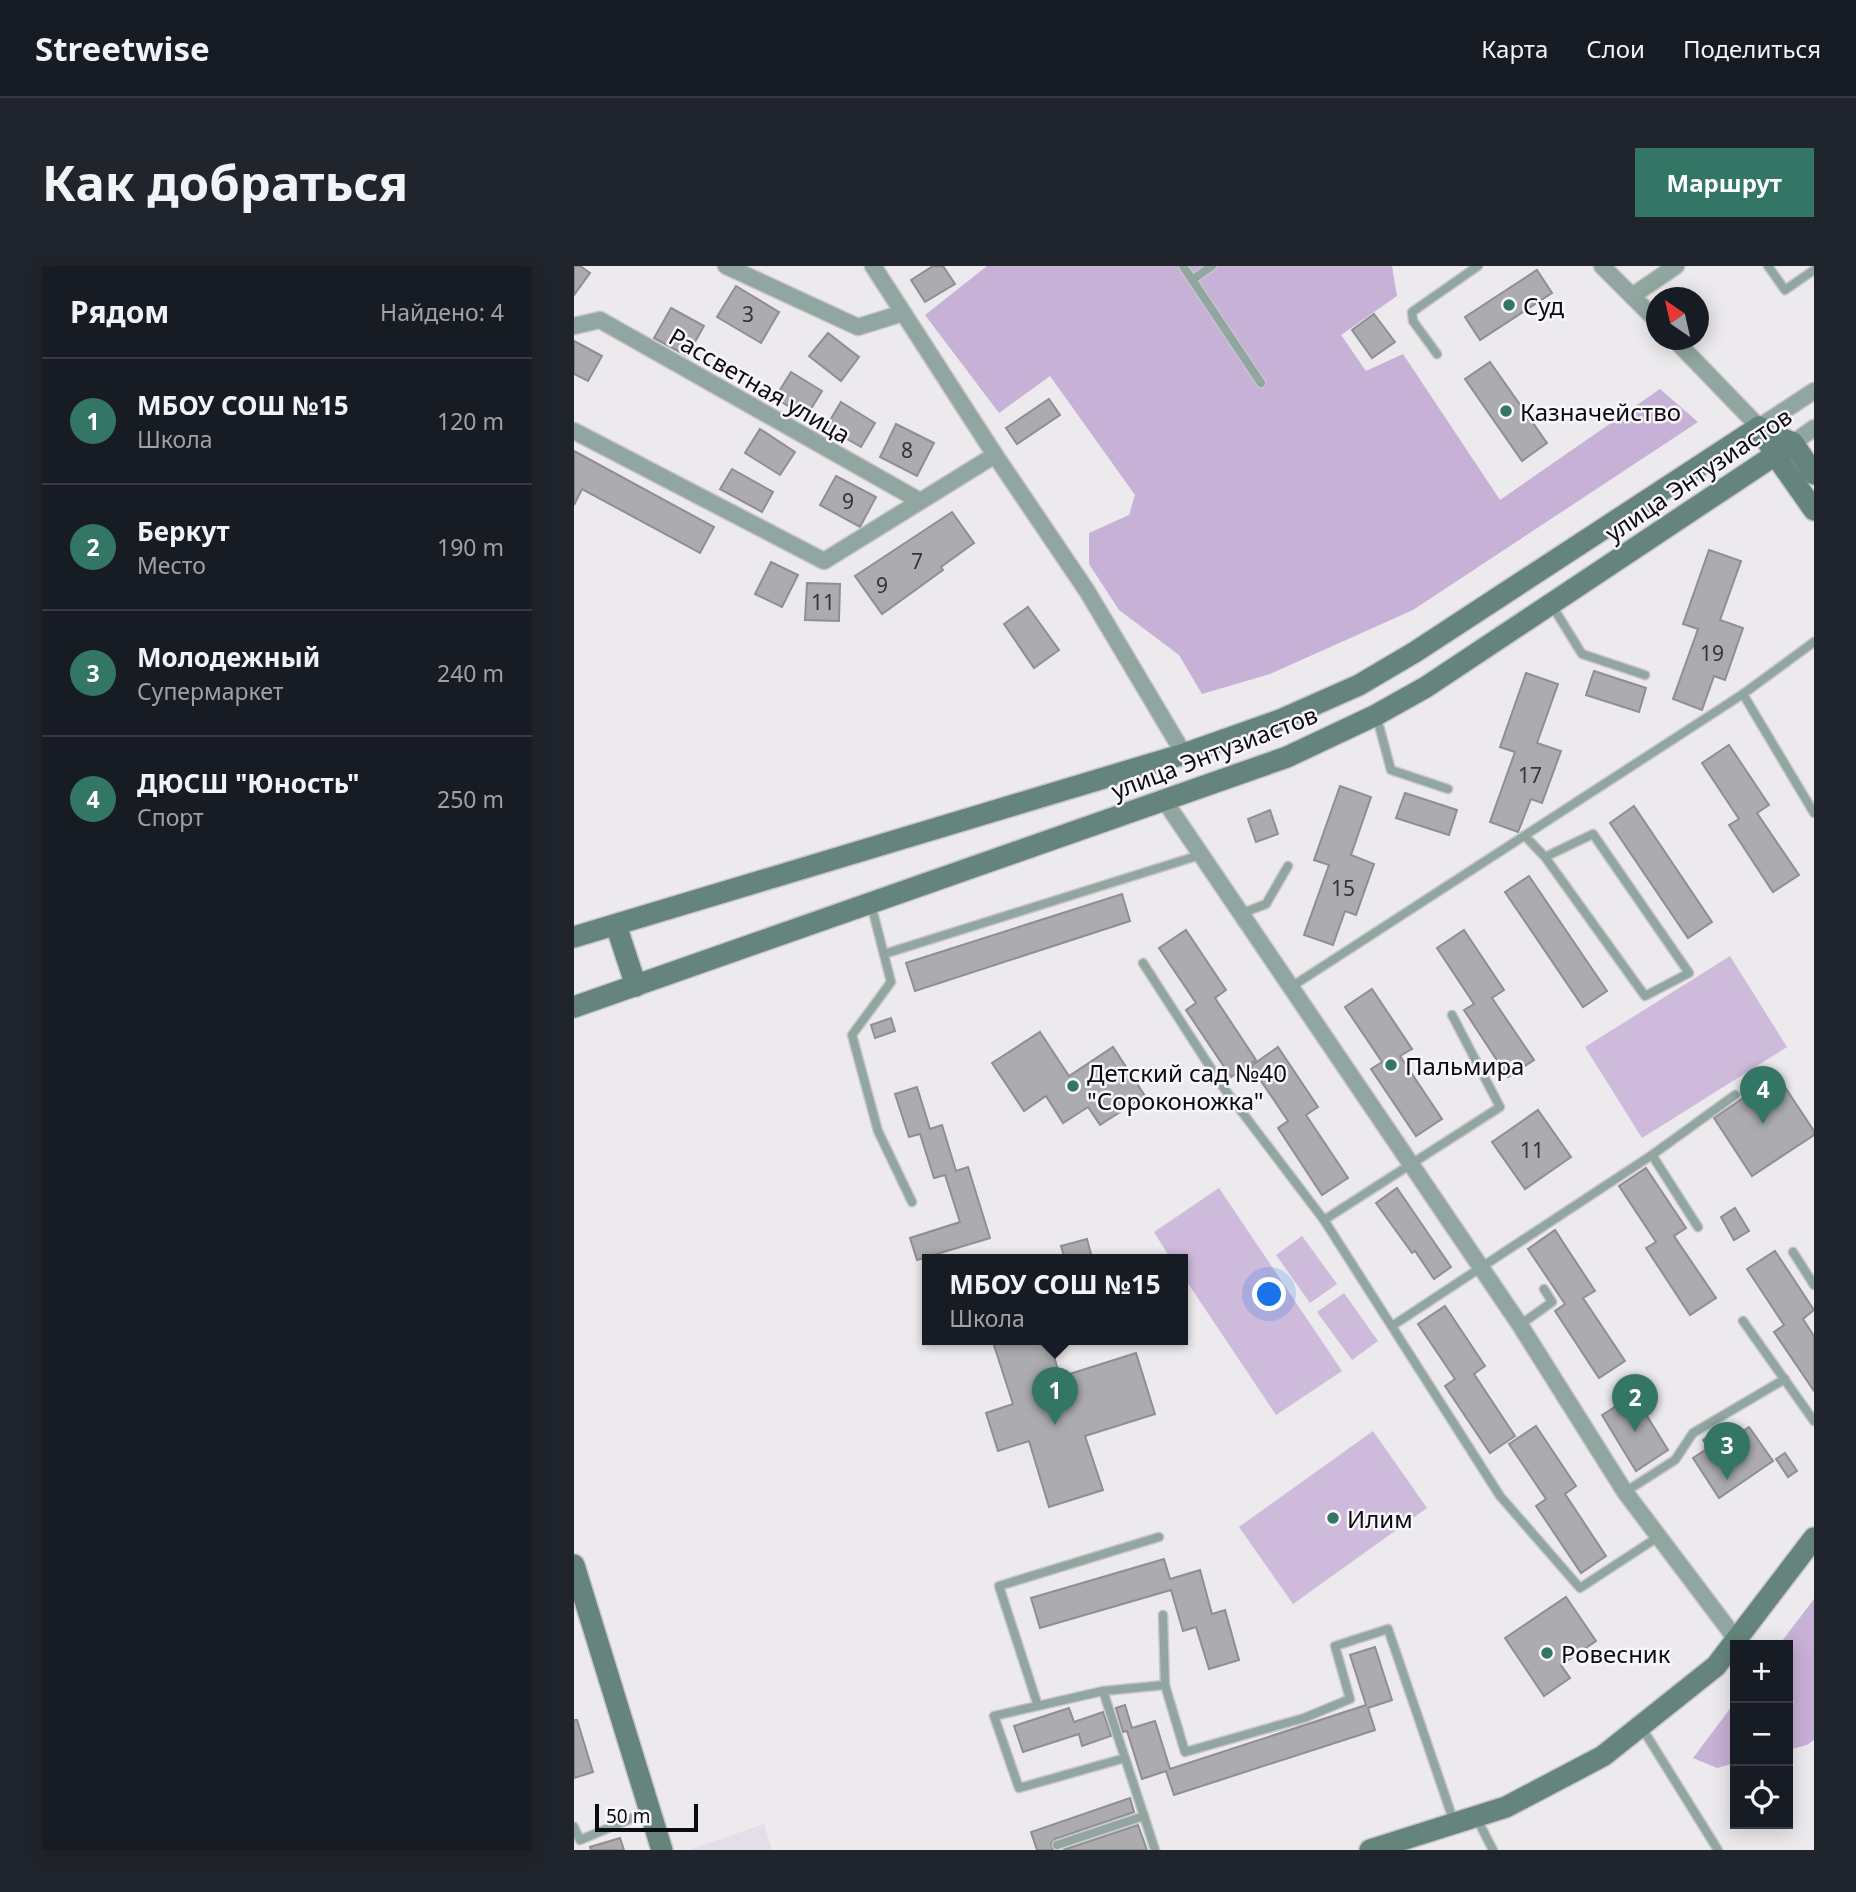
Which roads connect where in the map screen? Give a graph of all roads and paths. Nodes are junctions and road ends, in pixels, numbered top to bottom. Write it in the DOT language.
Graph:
graph roads {
  1 [pos="726,266"];
  2 [pos="873,266"];
  3 [pos="1183,266"];
  4 [pos="1212,266"];
  5 [pos="1478,266"];
  6 [pos="1602,266"];
  7 [pos="1676,266"];
  8 [pos="1768,266"];
  9 [pos="1814,270"];
  10 [pos="1192,280"];
  11 [pos="1632,296"];
  12 [pos="1646,310"];
  13 [pos="904,313"];
  14 [pos="574,326"];
  15 [pos="1685,350"];
  16 [pos="1437,354"];
  17 [pos="1261,383"];
  18 [pos="1814,391"];
  19 [pos="1759,427"];
  20 [pos="1814,428"];
  21 [pos="574,431"];
  22 [pos="1785,449"];
  23 [pos="995,455"];
  24 [pos="1814,474"];
  25 [pos="920,502"];
  26 [pos="1814,510"];
  27 [pos="1551,604"];
  28 [pos="1814,642"];
  29 [pos="1645,675"];
  30 [pos="1743,694"];
  31 [pos="1376,715"];
  32 [pos="1185,754"];
  33 [pos="1448,789"];
  34 [pos="1164,800"];
  35 [pos="1814,813"];
  36 [pos="1525,836"];
  37 [pos="1200,855"];
  38 [pos="1545,857"];
  39 [pos="1288,866"];
  40 [pos="871,904"];
  41 [pos="1240,914"];
  42 [pos="616,925"];
  43 [pos="574,937"];
  44 [pos="884,954"];
  45 [pos="1143,963"];
  46 [pos="636,986"];
  47 [pos="1291,987"];
  48 [pos="574,1007"];
  49 [pos="1452,1015"];
  50 [pos="1735,1095"];
  51 [pos="1653,1155"];
  52 [pos="1410,1164"];
  53 [pos="912,1202"];
  54 [pos="1324,1220"];
  55 [pos="1698,1227"];
  56 [pos="1793,1252"];
  57 [pos="1482,1268"];
  58 [pos="1814,1285"];
  59 [pos="1544,1289"];
  60 [pos="1743,1321"];
  61 [pos="1520,1325"];
  62 [pos="1392,1326"];
  63 [pos="1785,1380"];
  64 [pos="1814,1421"];
  65 [pos="1625,1492"];
  66 [pos="1159,1537"];
  67 [pos="1658,1537"];
  68 [pos="1814,1538"];
  69 [pos="575,1571"];
  70 [pos="1163,1615"];
  71 [pos="1736,1639"];
  72 [pos="1166,1685"];
  73 [pos="1103,1691"];
  74 [pos="1038,1706"];
  75 [pos="1641,1726"];
  76 [pos="1125,1758"];
  77 [pos="650,1811"];
  78 [pos="1144,1816"];
  79 [pos="1476,1816"];
  80 [pos="1455,1823"];
  81 [pos="574,1827"];
  82 [pos="580,1840"];
  83 [pos="1057,1845"];
  84 [pos="583,1850"];
  85 [pos="662,1850"];
  86 [pos="1155,1850"];
  87 [pos="1370,1850"];
  88 [pos="1493,1850"];
  89 [pos="1718,1850"];
  1 -- 13 [label="street"];
  2 -- 13 [label="street"];
  3 -- 10 [label="lane"];
  4 -- 10 [label="lane"];
  5 -- 16 [label="lane"];
  6 -- 11 [label="street"];
  7 -- 11 [label="street"];
  8 -- 9 [label="lane"];
  10 -- 17 [label="lane"];
  11 -- 12 [label="street"];
  13 -- 23 [label="street"];
  14 -- 25 [label="street, Рассветная улица"];
  15 -- 19 [label="street"];
  18 -- 19 [label="street, улица Энтузиастов"];
  19 -- 22 [label="street"];
  19 -- 32 [label="street, улица Энтузиастов"];
  20 -- 22 [label="street, улица Энтузиастов"];
  21 -- 25 [label="street"];
  22 -- 24 [label="street"];
  22 -- 26 [label="street"];
  22 -- 27 [label="street, улица Энтузиастов"];
  23 -- 25 [label="street"];
  23 -- 32 [label="street"];
  27 -- 29 [label="lane"];
  27 -- 31 [label="street, улица Энтузиастов"];
  28 -- 30 [label="lane"];
  30 -- 35 [label="lane"];
  30 -- 36 [label="lane"];
  31 -- 33 [label="lane"];
  31 -- 34 [label="street, улица Энтузиастов"];
  32 -- 42 [label="street, улица Энтузиастов"];
  34 -- 37 [label="street"];
  34 -- 40 [label="street, улица Энтузиастов"];
  36 -- 38 [label="lane"];
  36 -- 47 [label="lane"];
  37 -- 41 [label="street"];
  37 -- 44 [label="lane"];
  38 -- 38 [label="lane"];
  39 -- 41 [label="lane"];
  40 -- 44 [label="lane"];
  40 -- 46 [label="street, улица Энтузиастов"];
  41 -- 47 [label="street"];
  42 -- 43 [label="street, улица Энтузиастов"];
  42 -- 46 [label="street"];
  44 -- 53 [label="lane"];
  45 -- 54 [label="lane"];
  46 -- 48 [label="street, улица Энтузиастов"];
  47 -- 52 [label="street"];
  49 -- 52 [label="lane"];
  50 -- 51 [label="lane"];
  51 -- 55 [label="lane"];
  51 -- 57 [label="lane"];
  52 -- 54 [label="lane"];
  52 -- 57 [label="street"];
  54 -- 62 [label="lane"];
  56 -- 58 [label="lane"];
  57 -- 61 [label="street"];
  57 -- 62 [label="lane"];
  59 -- 61 [label="lane"];
  60 -- 63 [label="lane"];
  61 -- 65 [label="street"];
  62 -- 67 [label="lane"];
  63 -- 64 [label="lane"];
  63 -- 65 [label="lane"];
  65 -- 67 [label="street"];
  66 -- 74 [label="lane"];
  67 -- 71 [label="street"];
  68 -- 71 [label="street"];
  69 -- 77 [label="street"];
  70 -- 72 [label="lane"];
  71 -- 75 [label="street"];
  72 -- 73 [label="lane"];
  72 -- 80 [label="lane"];
  73 -- 74 [label="lane"];
  73 -- 76 [label="lane"];
  74 -- 76 [label="lane"];
  75 -- 79 [label="street"];
  75 -- 89 [label="lane"];
  76 -- 78 [label="lane"];
  77 -- 82 [label="lane"];
  77 -- 85 [label="street"];
  78 -- 83 [label="lane"];
  78 -- 86 [label="lane"];
  79 -- 80 [label="street"];
  79 -- 88 [label="lane"];
  80 -- 87 [label="street"];
  81 -- 82 [label="lane"];
  82 -- 84 [label="lane"];
}
